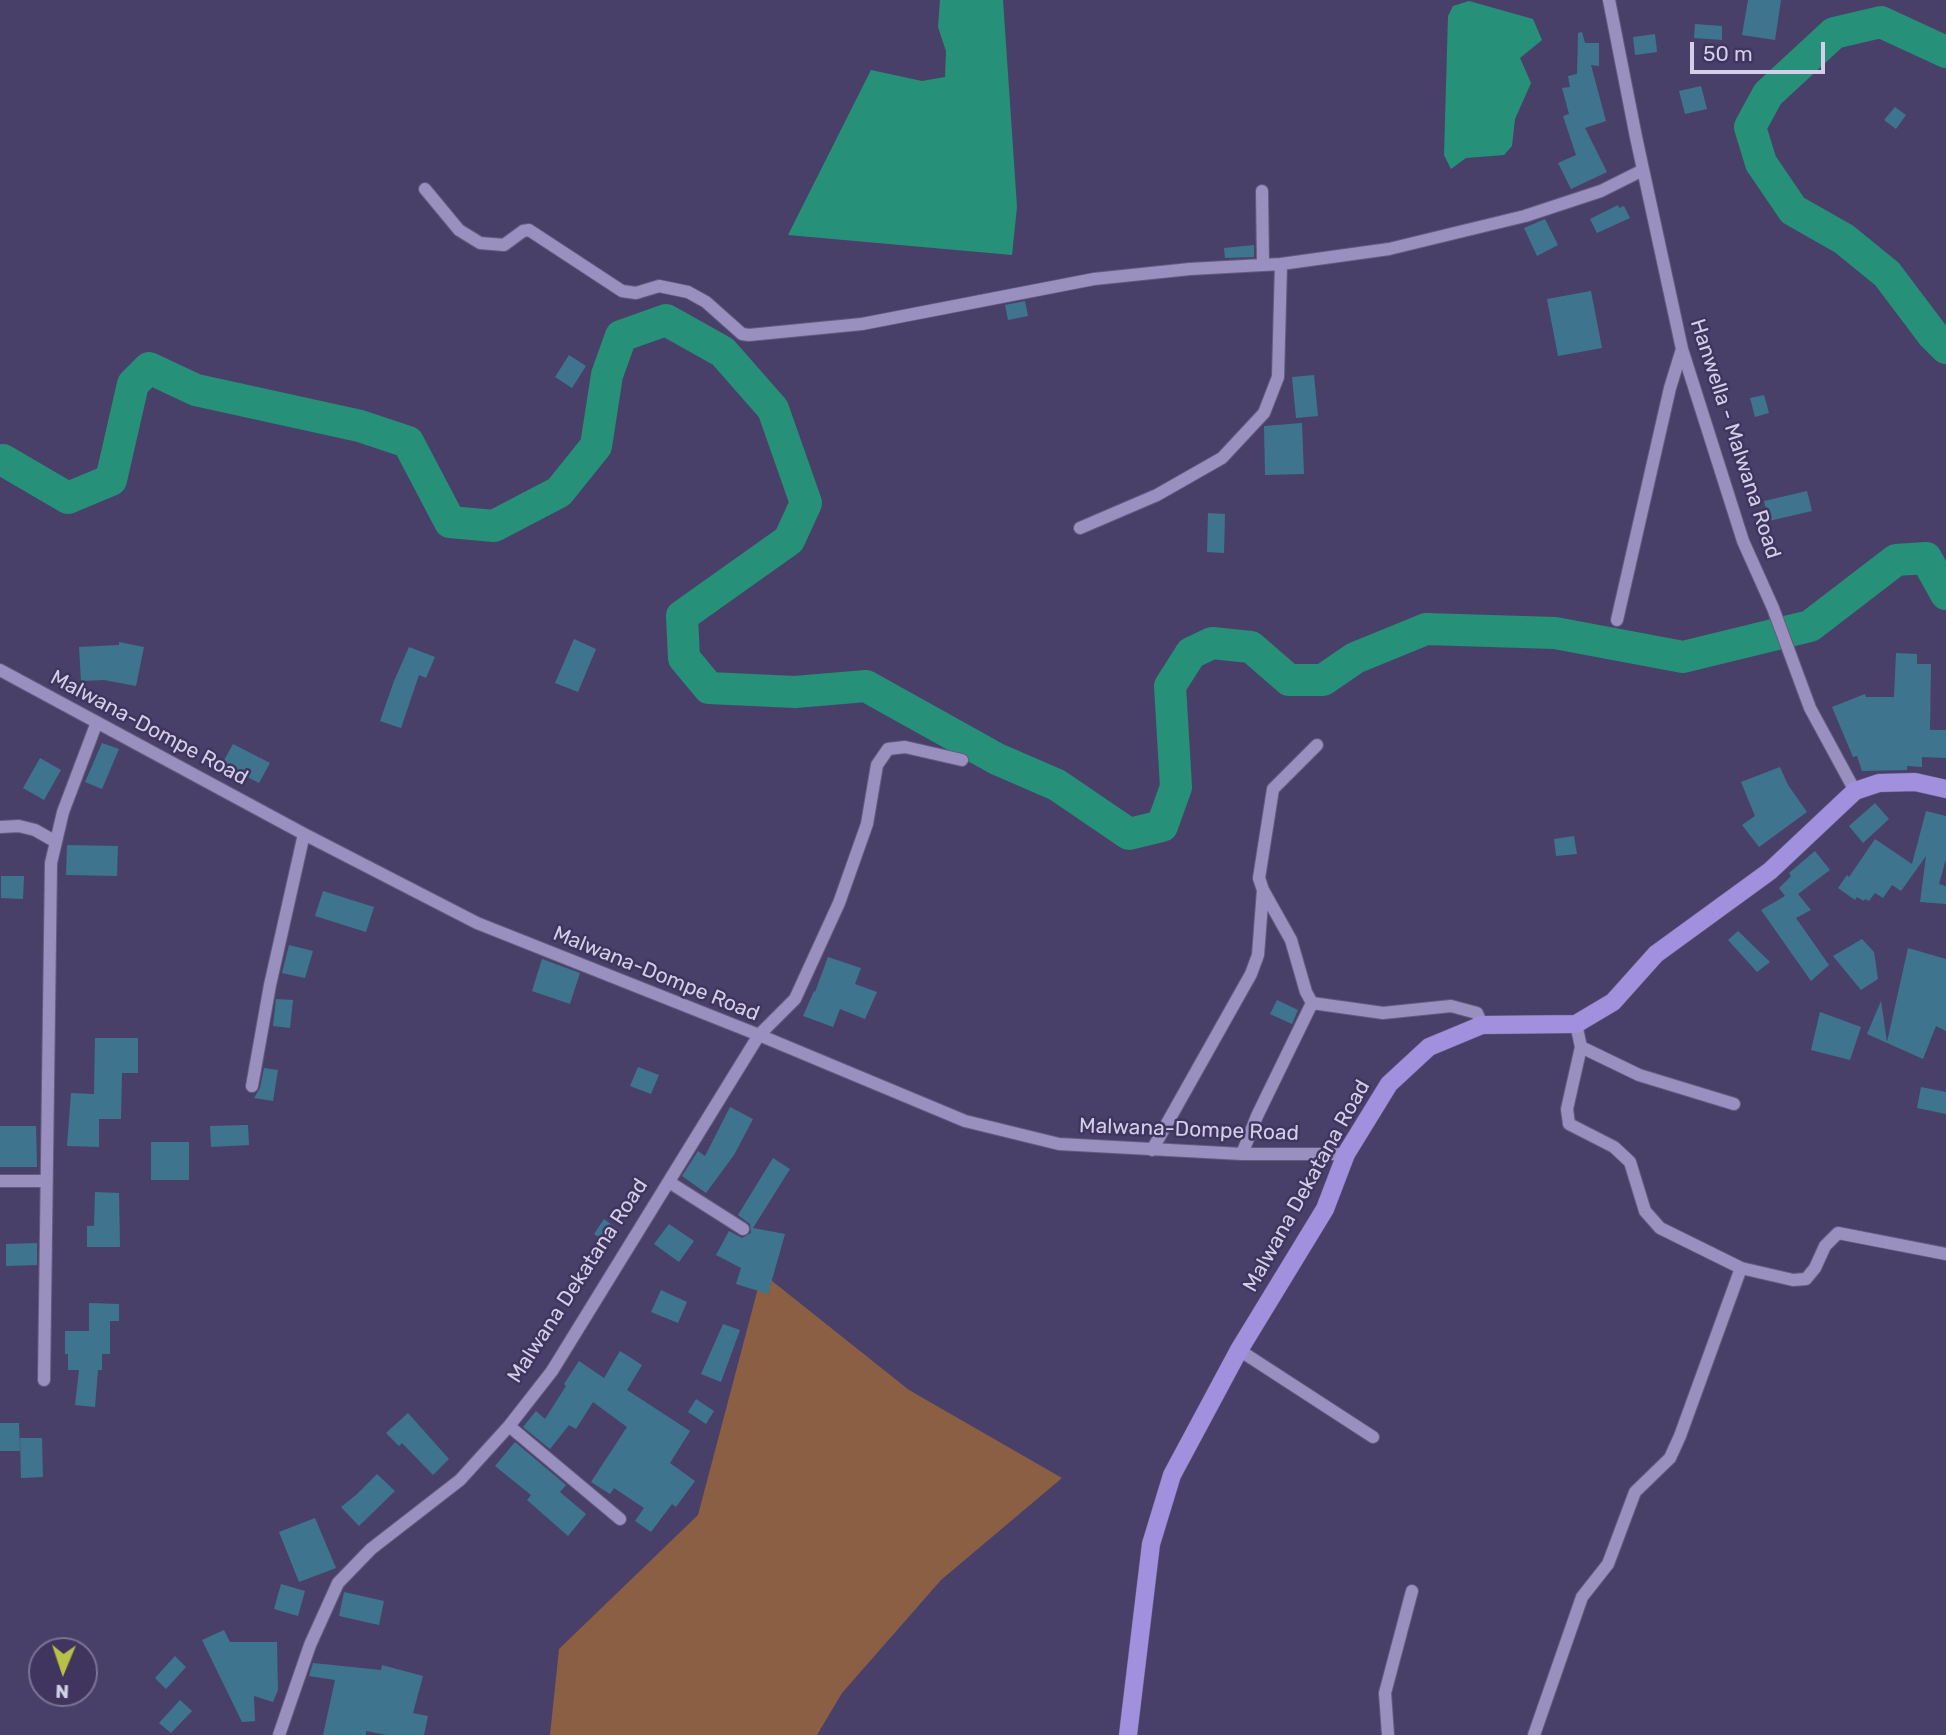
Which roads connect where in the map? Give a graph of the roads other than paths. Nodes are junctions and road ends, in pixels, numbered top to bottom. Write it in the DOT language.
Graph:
graph roads {
  1 [pos="1609,0"];
  2 [pos="1643,170"];
  3 [pos="425,189"];
  4 [pos="1262,191"];
  5 [pos="1264,264"];
  6 [pos="1280,264"];
  7 [pos="1682,349"];
  8 [pos="1080,527"];
  9 [pos="1618,620"];
  10 [pos="0,670"];
  11 [pos="97,722"];
  12 [pos="1317,745"];
  13 [pos="962,760"];
  14 [pos="1946,789"];
  15 [pos="1855,791"];
  16 [pos="0,827"];
  17 [pos="304,834"];
  18 [pos="56,842"];
  19 [pos="1263,890"];
  20 [pos="1312,1003"];
  21 [pos="1576,1024"];
  22 [pos="1482,1025"];
  23 [pos="759,1035"];
  24 [pos="1580,1048"];
  25 [pos="252,1086"];
  26 [pos="1734,1104"];
  27 [pos="1152,1150"];
  28 [pos="1242,1154"];
  29 [pos="1346,1154"];
  30 [pos="0,1181"];
  31 [pos="45,1181"];
  32 [pos="668,1182"];
  33 [pos="743,1229"];
  34 [pos="1946,1255"];
  35 [pos="1741,1268"];
  36 [pos="1239,1350"];
  37 [pos="44,1380"];
  38 [pos="509,1426"];
  39 [pos="1373,1437"];
  40 [pos="620,1519"];
  41 [pos="1412,1591"];
  42 [pos="279,1735"];
  43 [pos="1128,1735"];
  44 [pos="1388,1735"];
  45 [pos="1534,1735"];
  1 -- 2 [label="street, Hanwella - Malwana Road"];
  2 -- 6 [label="street"];
  2 -- 7 [label="street, Hanwella - Malwana Road"];
  3 -- 5 [label="street"];
  4 -- 5 [label="street"];
  5 -- 6 [label="street"];
  6 -- 8 [label="street"];
  7 -- 9 [label="street"];
  7 -- 15 [label="street, Hanwella - Malwana Road"];
  10 -- 11 [label="street, Malwana-Dompe Road"];
  11 -- 17 [label="street, Malwana-Dompe Road"];
  11 -- 18 [label="street"];
  12 -- 19 [label="street"];
  13 -- 23 [label="street, Malwana Dekatana Road"];
  14 -- 15 [label="main road"];
  15 -- 21 [label="main road"];
  16 -- 18 [label="street"];
  17 -- 23 [label="street, Malwana-Dompe Road"];
  17 -- 25 [label="street"];
  18 -- 31 [label="street"];
  19 -- 20 [label="street"];
  19 -- 27 [label="street"];
  20 -- 22 [label="street"];
  20 -- 28 [label="street"];
  21 -- 22 [label="main road, Malwana Dekatana Road"];
  21 -- 24 [label="street"];
  22 -- 29 [label="main road, Malwana Dekatana Road"];
  23 -- 27 [label="street, Malwana-Dompe Road"];
  23 -- 32 [label="street, Malwana Dekatana Road"];
  24 -- 26 [label="street"];
  24 -- 35 [label="street"];
  27 -- 28 [label="street, Malwana-Dompe Road"];
  28 -- 29 [label="street, Malwana-Dompe Road"];
  29 -- 36 [label="main road, Malwana Dekatana Road"];
  30 -- 31 [label="street"];
  31 -- 37 [label="street"];
  32 -- 33 [label="street"];
  32 -- 38 [label="street, Malwana Dekatana Road"];
  34 -- 35 [label="street"];
  35 -- 45 [label="street"];
  36 -- 39 [label="street"];
  36 -- 43 [label="main road, Malwana Dekatana Road"];
  38 -- 40 [label="street"];
  38 -- 42 [label="street, Malwana Dekatana Road"];
  41 -- 44 [label="street"];
}
